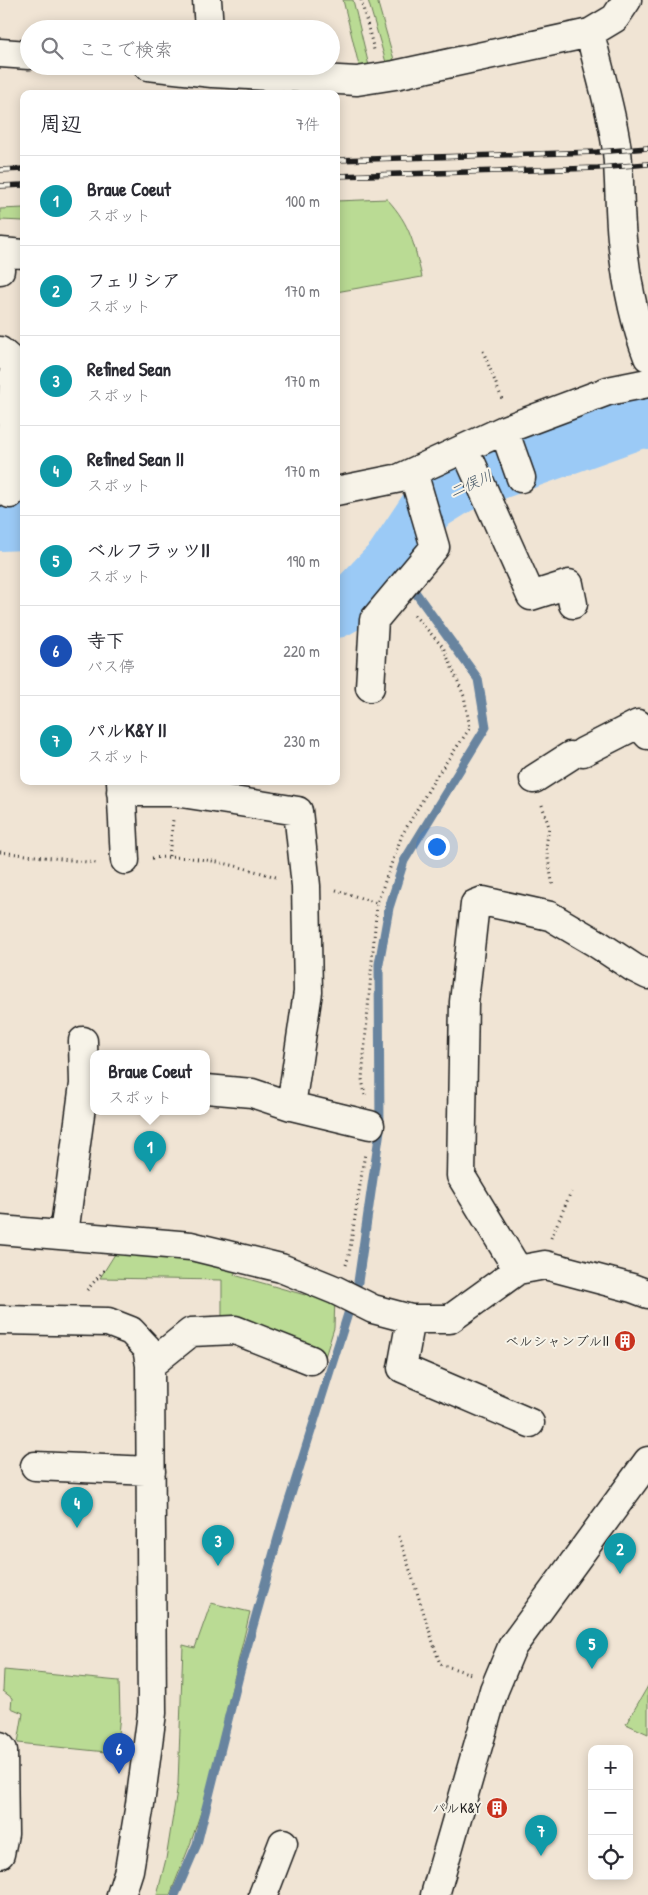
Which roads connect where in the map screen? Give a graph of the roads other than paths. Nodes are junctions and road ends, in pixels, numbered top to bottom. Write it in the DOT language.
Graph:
graph roads {
  1 [pos="207,0"];
  2 [pos="627,0"];
  3 [pos="208,20"];
  4 [pos="590,33"];
  5 [pos="0,53"];
  6 [pos="20,54"];
  7 [pos="278,75"];
  8 [pos="20,254"];
  9 [pos="0,270"];
  10 [pos="0,352"];
  11 [pos="648,357"];
  12 [pos="648,383"];
  13 [pos="508,433"];
  14 [pos="466,453"];
  15 [pos="521,478"];
  16 [pos="414,479"];
  17 [pos="340,490"];
  18 [pos="11,495"];
  19 [pos="573,604"];
  20 [pos="370,687"];
  21 [pos="648,735"];
  22 [pos="534,779"];
  23 [pos="121,786"];
  24 [pos="125,860"];
  25 [pos="648,975"];
  26 [pos="83,1041"];
  27 [pos="89,1084"];
  28 [pos="210,1089"];
  29 [pos="291,1106"];
  30 [pos="370,1125"];
  31 [pos="0,1230"];
  32 [pos="64,1234"];
  33 [pos="528,1268"];
  34 [pos="648,1294"];
  35 [pos="0,1320"];
  36 [pos="411,1320"];
  37 [pos="311,1360"];
  38 [pos="150,1365"];
  39 [pos="530,1423"];
  40 [pos="648,1461"];
  41 [pos="35,1466"];
  42 [pos="151,1471"];
  43 [pos="0,1746"];
  44 [pos="140,1804"];
  45 [pos="283,1843"];
  46 [pos="0,1854"];
  47 [pos="101,1895"];
  48 [pos="121,1895"];
  49 [pos="263,1895"];
  50 [pos="435,1895"];
  1 -- 3 [label="street"];
  2 -- 4 [label="street"];
  4 -- 7 [label="street"];
  4 -- 11 [label="street"];
  5 -- 6 [label="street"];
  8 -- 9 [label="street"];
  10 -- 18 [label="street"];
  12 -- 13 [label="street"];
  13 -- 14 [label="street"];
  13 -- 15 [label="street"];
  14 -- 16 [label="street"];
  14 -- 19 [label="street"];
  16 -- 17 [label="street"];
  16 -- 20 [label="street"];
  21 -- 22 [label="street"];
  23 -- 24 [label="street"];
  23 -- 29 [label="street"];
  25 -- 33 [label="street"];
  26 -- 27 [label="street"];
  27 -- 32 [label="street"];
  28 -- 29 [label="street"];
  29 -- 30 [label="street"];
  31 -- 32 [label="street"];
  32 -- 36 [label="street"];
  33 -- 34 [label="street"];
  33 -- 36 [label="street"];
  35 -- 38 [label="street"];
  36 -- 39 [label="street"];
  37 -- 38 [label="street"];
  38 -- 42 [label="street"];
  40 -- 50 [label="street"];
  41 -- 42 [label="street"];
  42 -- 44 [label="street"];
  43 -- 46 [label="street"];
  44 -- 47 [label="street"];
  44 -- 48 [label="street"];
  45 -- 49 [label="street"];
}
